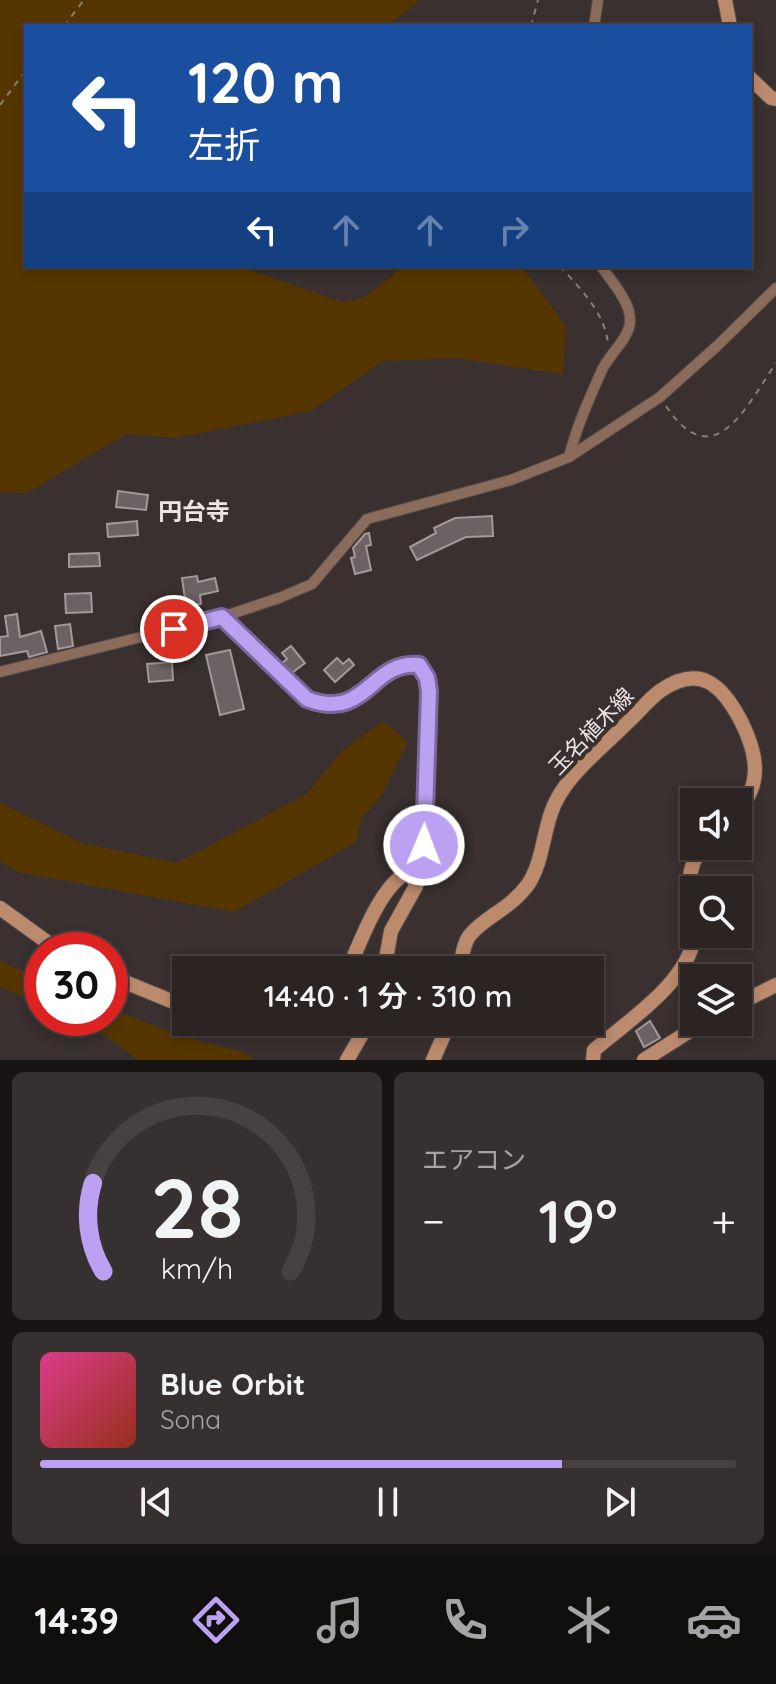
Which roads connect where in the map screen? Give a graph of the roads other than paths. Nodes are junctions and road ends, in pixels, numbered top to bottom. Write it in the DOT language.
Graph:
graph roads {
  1 [pos="598,0"];
  2 [pos="725,0"];
  3 [pos="594,24"];
  4 [pos="730,24"];
  5 [pos="752,80"];
  6 [pos="776,99"];
  7 [pos="602,268"];
  8 [pos="776,288"];
  9 [pos="569,457"];
  10 [pos="222,617"];
  11 [pos="0,672"];
  12 [pos="752,790"];
  13 [pos="412,875"];
  14 [pos="0,908"];
  15 [pos="33,932"];
  16 [pos="693,948"];
  17 [pos="355,956"];
  18 [pos="387,956"];
  19 [pos="463,956"];
  20 [pos="128,983"];
  21 [pos="776,985"];
  22 [pos="752,997"];
  23 [pos="172,1001"];
  24 [pos="361,1036"];
  25 [pos="443,1036"];
  26 [pos="682,1036"];
  27 [pos="347,1060"];
  28 [pos="433,1060"];
  29 [pos="593,1060"];
  30 [pos="644,1060"];
  1 -- 3 [label="street"];
  2 -- 4 [label="main road"];
  5 -- 6 [label="main road"];
  7 -- 9 [label="street"];
  8 -- 9 [label="street"];
  9 -- 10 [label="street"];
  10 -- 11 [label="street"];
  10 -- 13 [label="street"];
  12 -- 19 [label="main road, 玉名植木線"];
  13 -- 17 [label="main road"];
  13 -- 18 [label="main road"];
  14 -- 15 [label="main road"];
  16 -- 29 [label="main road"];
  20 -- 23 [label="main road"];
  21 -- 22 [label="main road"];
  24 -- 27 [label="main road"];
  25 -- 28 [label="main road"];
  26 -- 30 [label="main road"];
}
